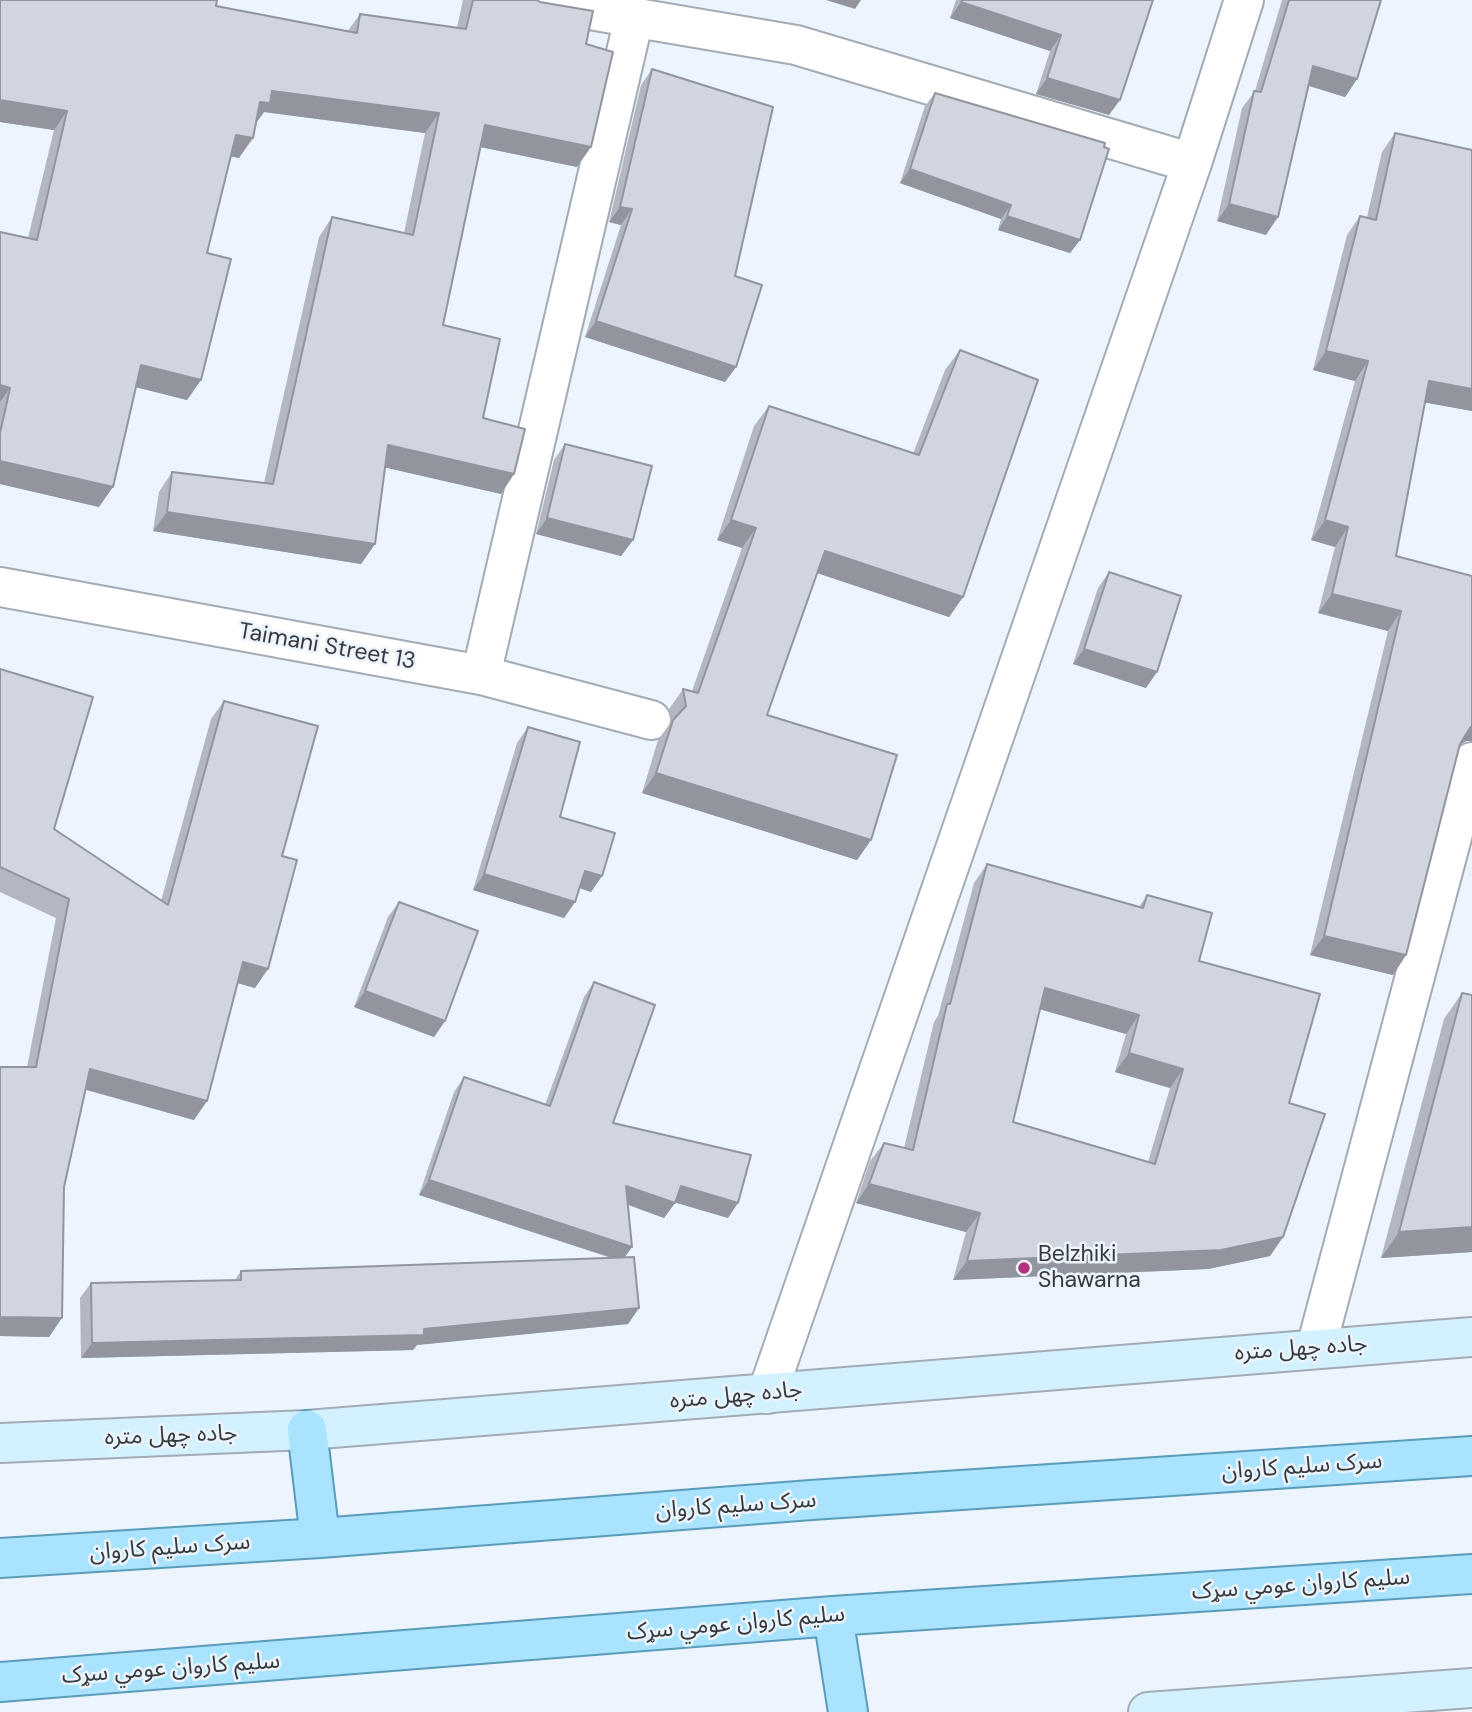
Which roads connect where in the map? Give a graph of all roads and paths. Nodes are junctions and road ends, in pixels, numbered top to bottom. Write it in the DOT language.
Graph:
graph roads {
  1 [pos="531,0"];
  2 [pos="1244,0"];
  3 [pos="634,18"];
  4 [pos="1192,163"];
  5 [pos="0,587"];
  6 [pos="481,675"];
  7 [pos="651,720"];
  8 [pos="1472,762"];
  9 [pos="1472,1337"];
  10 [pos="1316,1348"];
  11 [pos="767,1394"];
  12 [pos="307,1430"];
  13 [pos="0,1443"];
  14 [pos="1472,1456"];
  15 [pos="320,1538"];
  16 [pos="0,1558"];
  17 [pos="1472,1574"];
  18 [pos="833,1616"];
  19 [pos="0,1682"];
  20 [pos="1472,1688"];
  21 [pos="848,1712"];
  22 [pos="1148,1712"];
  1 -- 3 [label="street"];
  2 -- 4 [label="street"];
  3 -- 4 [label="street"];
  3 -- 6 [label="street"];
  4 -- 11 [label="street"];
  5 -- 6 [label="street, Taimani Street 13"];
  6 -- 7 [label="street, Taimani Street 13"];
  8 -- 10 [label="street"];
  9 -- 10 [label="street, جاده چهل متره"];
  10 -- 11 [label="street, جاده چهل متره"];
  11 -- 12 [label="street, جاده چهل متره"];
  12 -- 13 [label="street, جاده چهل متره"];
  12 -- 15 [label="main road"];
  14 -- 15 [label="main road, سرک سلیم کاروان"];
  15 -- 16 [label="main road, سرک سلیم کاروان"];
  17 -- 18 [label="main road, سلیم کاروان عومي سړک"];
  18 -- 19 [label="main road, سلیم کاروان عومي سړک"];
  18 -- 21 [label="main road"];
  20 -- 22 [label="street"];
}
